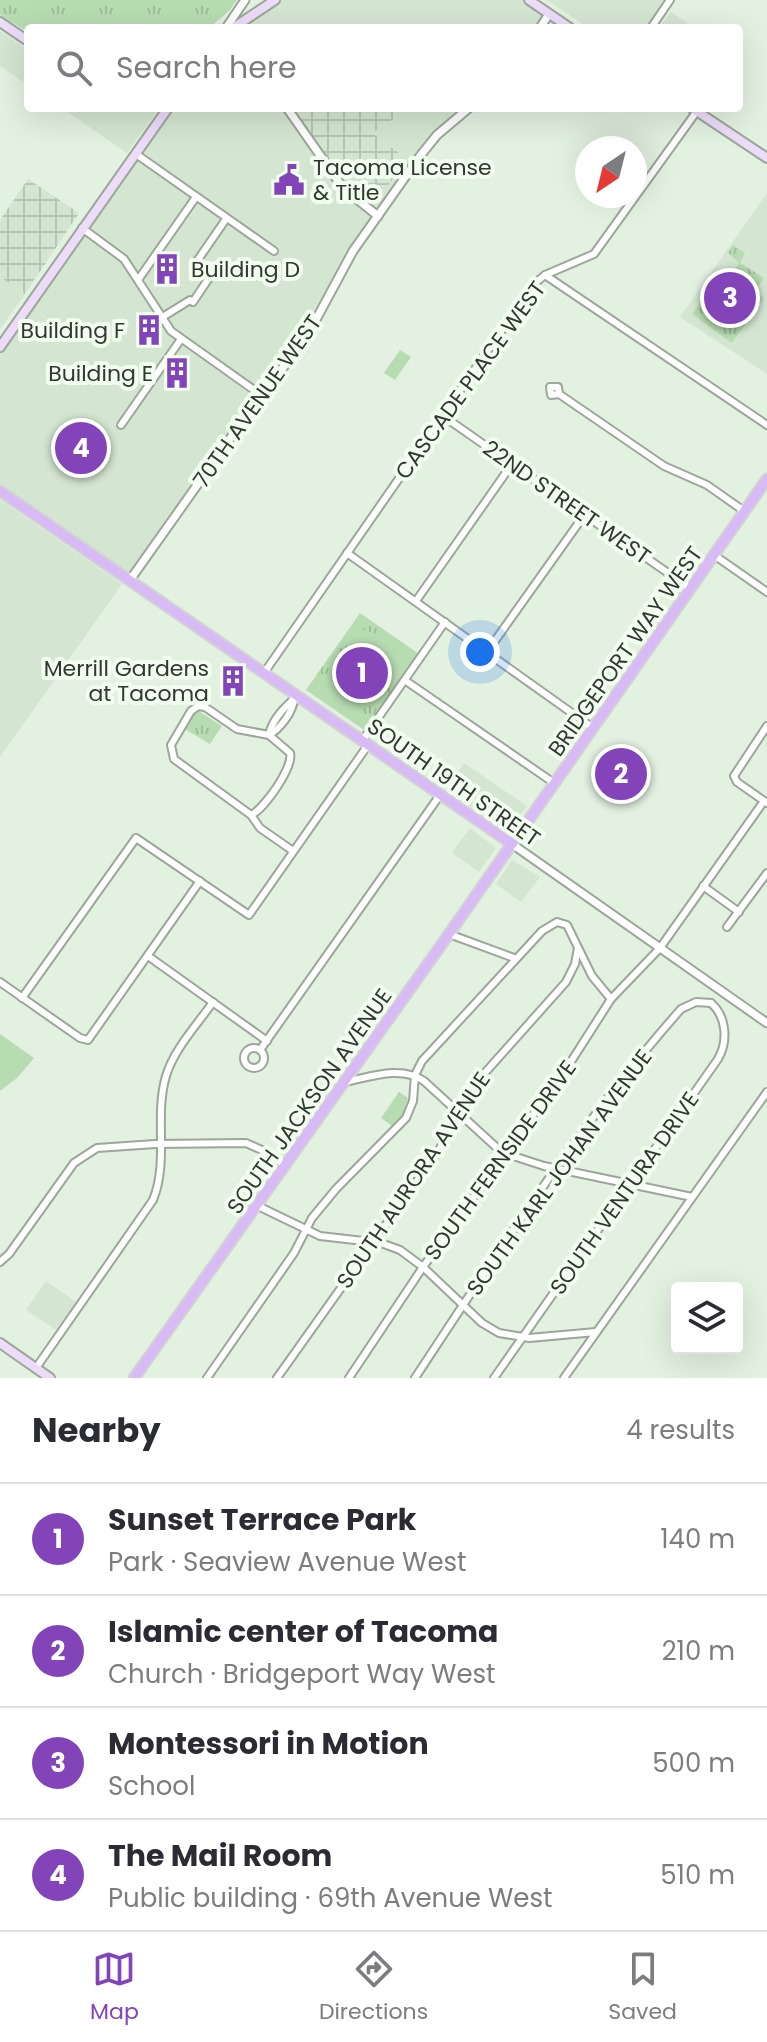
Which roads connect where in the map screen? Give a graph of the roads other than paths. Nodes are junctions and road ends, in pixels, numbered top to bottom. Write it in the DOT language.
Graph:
graph roads {
  1 [pos="245,0"];
  2 [pos="275,0"];
  3 [pos="529,0"];
  4 [pos="670,0"];
  5 [pos="549,14"];
  6 [pos="0,22"];
  7 [pos="229,24"];
  8 [pos="239,24"];
  9 [pos="543,24"];
  10 [pos="564,24"];
  11 [pos="654,24"];
  12 [pos="24,38"];
  13 [pos="165,112"];
  14 [pos="290,112"];
  15 [pos="465,112"];
  16 [pos="693,112"];
  17 [pos="697,112"];
  18 [pos="136,154"];
  19 [pos="767,158"];
  20 [pos="196,197"];
  21 [pos="378,216"];
  22 [pos="226,219"];
  23 [pos="82,228"];
  24 [pos="274,251"];
  25 [pos="545,275"];
  26 [pos="138,280"];
  27 [pos="161,318"];
  28 [pos="181,339"];
  29 [pos="0,347"];
  30 [pos="559,394"];
  31 [pos="261,395"];
  32 [pos="443,416"];
  33 [pos="121,425"];
  34 [pos="767,425"];
  35 [pos="512,464"];
  36 [pos="767,479"];
  37 [pos="0,491"];
  38 [pos="758,492"];
  39 [pos="767,499"];
  40 [pos="744,511"];
  41 [pos="585,514"];
  42 [pos="347,553"];
  43 [pos="714,555"];
  44 [pos="130,580"];
  45 [pos="691,589"];
  46 [pos="767,592"];
  47 [pos="416,601"];
  48 [pos="445,622"];
  49 [pos="487,652"];
  50 [pos="264,673"];
  51 [pos="406,681"];
  52 [pos="296,698"];
  53 [pos="767,726"];
  54 [pos="593,728"];
  55 [pos="269,735"];
  56 [pos="365,743"];
  57 [pos="554,783"];
  58 [pos="440,795"];
  59 [pos="766,802"];
  60 [pos="251,815"];
  61 [pos="512,844"];
  62 [pos="293,851"];
  63 [pos="767,873"];
  64 [pos="200,881"];
  65 [pos="703,886"];
  66 [pos="739,912"];
  67 [pos="727,927"];
  68 [pos="449,934"];
  69 [pos="578,947"];
  70 [pos="660,948"];
  71 [pos="148,956"];
  72 [pos="514,958"];
  73 [pos="0,982"];
  74 [pos="720,990"];
  75 [pos="22,998"];
  76 [pos="611,999"];
  77 [pos="213,1002"];
  78 [pos="711,1003"];
  79 [pos="767,1023"];
  80 [pos="267,1041"];
  81 [pos="260,1050"];
  82 [pos="415,1075"];
  83 [pos="345,1082"];
  84 [pos="767,1092"];
  85 [pos="460,1113"];
  86 [pos="161,1144"];
  87 [pos="505,1152"];
  88 [pos="286,1166"];
  89 [pos="557,1169"];
  90 [pos="630,1185"];
  91 [pos="692,1197"];
  92 [pos="258,1206"];
  93 [pos="304,1229"];
  94 [pos="372,1242"];
  95 [pos="0,1262"];
  96 [pos="423,1267"];
  97 [pos="463,1305"];
  98 [pos="596,1332"];
  99 [pos="522,1338"];
  100 [pos="3,1348"];
  101 [pos="36,1368"];
  102 [pos="50,1378"];
  103 [pos="134,1378"];
  104 [pos="207,1378"];
  105 [pos="277,1378"];
  106 [pos="349,1378"];
  107 [pos="415,1378"];
  108 [pos="494,1378"];
  109 [pos="564,1378"];
  1 -- 7 [label="street"];
  2 -- 8 [label="main road"];
  3 -- 5 [label="main road"];
  4 -- 11 [label="street"];
  5 -- 9 [label="street"];
  5 -- 10 [label="main road"];
  6 -- 12 [label="main road"];
  13 -- 18 [label="main road"];
  14 -- 21 [label="street"];
  15 -- 21 [label="street, 70TH AVENUE WEST"];
  16 -- 25 [label="street, CASCADE PLACE WEST"];
  17 -- 19 [label="main road"];
  18 -- 20 [label="street"];
  18 -- 23 [label="main road"];
  20 -- 22 [label="street"];
  20 -- 26 [label="street"];
  21 -- 31 [label="street, 70TH AVENUE WEST"];
  22 -- 24 [label="street"];
  22 -- 27 [label="street"];
  23 -- 26 [label="street"];
  23 -- 29 [label="main road"];
  25 -- 32 [label="street, CASCADE PLACE WEST"];
  25 -- 34 [label="street"];
  26 -- 27 [label="street"];
  27 -- 28 [label="street"];
  28 -- 31 [label="street"];
  28 -- 33 [label="street"];
  30 -- 40 [label="street"];
  31 -- 44 [label="street, 70TH AVENUE WEST"];
  32 -- 35 [label="street, 22ND STREET WEST"];
  32 -- 42 [label="street, CASCADE PLACE WEST"];
  35 -- 41 [label="street, 22ND STREET WEST"];
  35 -- 47 [label="street"];
  36 -- 38 [label="main road, BRIDGEPORT WAY WEST"];
  37 -- 44 [label="main road, SOUTH 19TH STREET"];
  38 -- 39 [label="street"];
  38 -- 40 [label="main road, BRIDGEPORT WAY WEST"];
  40 -- 43 [label="main road, BRIDGEPORT WAY WEST"];
  41 -- 45 [label="street, 22ND STREET WEST"];
  41 -- 49 [label="street"];
  42 -- 47 [label="street"];
  42 -- 50 [label="street, CASCADE PLACE WEST"];
  43 -- 45 [label="main road, BRIDGEPORT WAY WEST"];
  43 -- 46 [label="street"];
  44 -- 50 [label="main road, SOUTH 19TH STREET"];
  45 -- 54 [label="main road, BRIDGEPORT WAY WEST"];
  47 -- 48 [label="street"];
  48 -- 49 [label="street"];
  48 -- 51 [label="street"];
  49 -- 54 [label="street"];
  50 -- 52 [label="main road, SOUTH 19TH STREET"];
  51 -- 56 [label="street"];
  51 -- 57 [label="street"];
  52 -- 55 [label="street"];
  52 -- 56 [label="main road, SOUTH 19TH STREET"];
  53 -- 59 [label="street"];
  54 -- 57 [label="main road, BRIDGEPORT WAY WEST"];
  55 -- 60 [label="street"];
  55 -- 60 [label="street"];
  56 -- 58 [label="main road, SOUTH 19TH STREET"];
  56 -- 62 [label="street"];
  57 -- 61 [label="main road, BRIDGEPORT WAY WEST"];
  58 -- 61 [label="main road, SOUTH 19TH STREET"];
  58 -- 80 [label="street"];
  59 -- 65 [label="street, SOUTH FERNSIDE DRIVE"];
  60 -- 62 [label="street"];
  61 -- 68 [label="main road, SOUTH JACKSON AVENUE"];
  61 -- 70 [label="street, SOUTH 19TH STREET"];
  62 -- 64 [label="street"];
  63 -- 66 [label="street"];
  64 -- 71 [label="street"];
  64 -- 75 [label="street"];
  65 -- 66 [label="street"];
  65 -- 70 [label="street, SOUTH FERNSIDE DRIVE"];
  66 -- 67 [label="street"];
  68 -- 72 [label="street"];
  68 -- 83 [label="main road, SOUTH JACKSON AVENUE"];
  69 -- 72 [label="street"];
  69 -- 76 [label="street"];
  69 -- 85 [label="street, SOUTH AURORA AVENUE"];
  70 -- 74 [label="street, SOUTH 19TH STREET"];
  70 -- 76 [label="street, SOUTH FERNSIDE DRIVE"];
  71 -- 75 [label="street"];
  71 -- 77 [label="street"];
  72 -- 82 [label="street"];
  73 -- 75 [label="street"];
  74 -- 78 [label="street"];
  74 -- 79 [label="street, SOUTH 19TH STREET"];
  76 -- 87 [label="street, SOUTH FERNSIDE DRIVE"];
  77 -- 80 [label="street"];
  77 -- 86 [label="street"];
  78 -- 89 [label="street, SOUTH KARL JOHAN AVENUE"];
  78 -- 90 [label="street, SOUTH VENTURA DRIVE"];
  80 -- 81 [label="street"];
  82 -- 83 [label="street"];
  82 -- 85 [label="street"];
  82 -- 93 [label="street"];
  83 -- 88 [label="main road, SOUTH JACKSON AVENUE"];
  84 -- 91 [label="street"];
  85 -- 87 [label="street"];
  85 -- 94 [label="street, SOUTH AURORA AVENUE"];
  86 -- 88 [label="street"];
  86 -- 95 [label="street"];
  86 -- 101 [label="street"];
  87 -- 89 [label="street"];
  87 -- 96 [label="street, SOUTH FERNSIDE DRIVE"];
  88 -- 92 [label="main road, SOUTH JACKSON AVENUE"];
  89 -- 90 [label="street"];
  89 -- 97 [label="street, SOUTH KARL JOHAN AVENUE"];
  90 -- 91 [label="street"];
  90 -- 99 [label="street, SOUTH VENTURA DRIVE"];
  91 -- 98 [label="street"];
  92 -- 93 [label="street"];
  92 -- 103 [label="main road, SOUTH JACKSON AVENUE"];
  93 -- 94 [label="street"];
  93 -- 104 [label="street"];
  94 -- 96 [label="street"];
  94 -- 105 [label="street, SOUTH AURORA AVENUE"];
  96 -- 97 [label="street"];
  96 -- 106 [label="street, SOUTH FERNSIDE DRIVE"];
  97 -- 99 [label="street"];
  97 -- 107 [label="street, SOUTH KARL JOHAN AVENUE"];
  98 -- 99 [label="street"];
  98 -- 109 [label="street"];
  99 -- 108 [label="street, SOUTH VENTURA DRIVE"];
  100 -- 101 [label="main road"];
  101 -- 102 [label="main road"];
}
